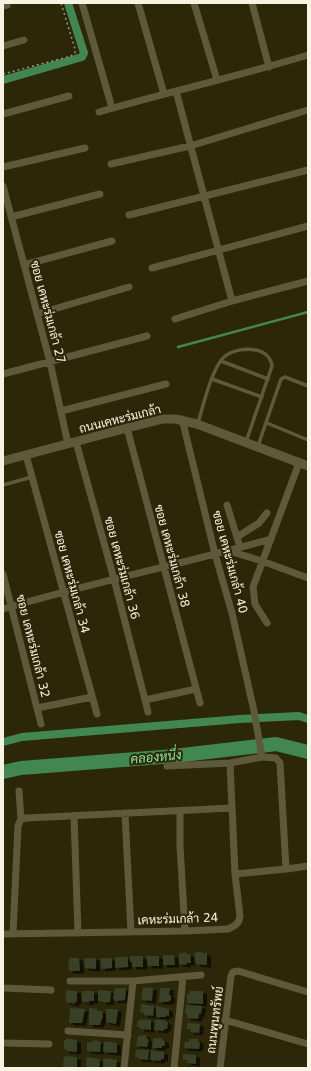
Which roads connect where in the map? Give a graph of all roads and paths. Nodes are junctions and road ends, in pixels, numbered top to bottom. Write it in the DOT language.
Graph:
graph roads {
  1 [pos="61,3"];
  2 [pos="82,3"];
  3 [pos="138,3"];
  4 [pos="194,3"];
  5 [pos="252,3"];
  6 [pos="24,40"];
  7 [pos="3,46"];
  8 [pos="308,55"];
  9 [pos="269,67"];
  10 [pos="3,74"];
  11 [pos="217,80"];
  12 [pos="176,91"];
  13 [pos="164,94"];
  14 [pos="69,96"];
  15 [pos="112,108"];
  16 [pos="308,110"];
  17 [pos="99,112"];
  18 [pos="3,114"];
  19 [pos="190,146"];
  20 [pos="85,148"];
  21 [pos="112,164"];
  22 [pos="3,167"];
  23 [pos="308,170"];
  24 [pos="3,186"];
  25 [pos="100,194"];
  26 [pos="204,197"];
  27 [pos="129,215"];
  28 [pos="11,217"];
  29 [pos="308,226"];
  30 [pos="112,241"];
  31 [pos="218,250"];
  32 [pos="24,265"];
  33 [pos="152,268"];
  34 [pos="308,281"];
  35 [pos="129,287"];
  36 [pos="232,301"];
  37 [pos="37,314"];
  38 [pos="175,319"];
  39 [pos="147,336"];
  40 [pos="221,361"];
  41 [pos="50,362"];
  42 [pos="3,374"];
  43 [pos="212,379"];
  44 [pos="268,379"];
  45 [pos="166,384"];
  46 [pos="308,386"];
  47 [pos="262,397"];
  48 [pos="61,411"];
  49 [pos="182,419"];
  50 [pos="267,423"];
  51 [pos="197,424"];
  52 [pos="127,428"];
  53 [pos="308,440"];
  54 [pos="246,442"];
  55 [pos="72,443"];
  56 [pos="258,447"];
  57 [pos="26,455"];
  58 [pos="3,461"];
  59 [pos="299,462"];
  60 [pos="308,466"];
  61 [pos="32,477"];
  62 [pos="3,485"];
  63 [pos="226,505"];
  64 [pos="266,513"];
  65 [pos="237,537"];
  66 [pos="270,539"];
  67 [pos="240,547"];
  68 [pos="228,551"];
  69 [pos="215,554"];
  70 [pos="263,557"];
  71 [pos="163,567"];
  72 [pos="3,574"];
  73 [pos="308,578"];
  74 [pos="114,579"];
  75 [pos="64,592"];
  76 [pos="12,606"];
  77 [pos="3,609"];
  78 [pos="268,623"];
  79 [pos="196,689"];
  80 [pos="92,697"];
  81 [pos="145,700"];
  82 [pos="200,703"];
  83 [pos="38,708"];
  84 [pos="148,712"];
  85 [pos="97,714"];
  86 [pos="41,724"];
  87 [pos="262,757"];
  88 [pos="230,762"];
  89 [pos="167,766"];
  90 [pos="20,791"];
  91 [pos="232,808"];
  92 [pos="180,811"];
  93 [pos="125,813"];
  94 [pos="74,816"];
  95 [pos="21,820"];
  96 [pos="308,866"];
  97 [pos="286,869"];
  98 [pos="236,874"];
  99 [pos="185,931"];
  100 [pos="78,932"];
  101 [pos="131,932"];
  102 [pos="3,934"];
  103 [pos="14,934"];
  104 [pos="201,975"];
  105 [pos="183,978"];
  106 [pos="70,981"];
  107 [pos="133,981"];
  108 [pos="3,988"];
  109 [pos="51,990"];
  110 [pos="308,992"];
  111 [pos="225,1020"];
  112 [pos="68,1031"];
  113 [pos="128,1035"];
  114 [pos="3,1042"];
  115 [pos="49,1044"];
  116 [pos="308,1044"];
  117 [pos="124,1068"];
  118 [pos="174,1068"];
  119 [pos="220,1068"];
  1 -- 10 [label="path"];
  2 -- 15 [label="street"];
  3 -- 13 [label="street"];
  4 -- 11 [label="street"];
  5 -- 9 [label="street"];
  6 -- 7 [label="street"];
  8 -- 9 [label="street"];
  9 -- 11 [label="street"];
  11 -- 12 [label="street"];
  12 -- 13 [label="street"];
  12 -- 19 [label="street"];
  13 -- 15 [label="street"];
  14 -- 18 [label="street"];
  15 -- 17 [label="street"];
  16 -- 19 [label="street"];
  19 -- 21 [label="street"];
  19 -- 26 [label="street"];
  20 -- 22 [label="street"];
  23 -- 26 [label="street"];
  24 -- 28 [label="street, ซอย เคหะร่มเกล้า 27"];
  25 -- 28 [label="street"];
  26 -- 27 [label="street"];
  26 -- 31 [label="street"];
  28 -- 32 [label="street, ซอย เคหะร่มเกล้า 27"];
  29 -- 31 [label="street"];
  30 -- 32 [label="street"];
  31 -- 33 [label="street"];
  31 -- 36 [label="street"];
  32 -- 37 [label="street, ซอย เคหะร่มเกล้า 27"];
  34 -- 36 [label="street"];
  35 -- 37 [label="street"];
  36 -- 38 [label="street"];
  37 -- 41 [label="street, ซอย เคหะร่มเกล้า 27"];
  39 -- 41 [label="street"];
  40 -- 43 [label="lane"];
  40 -- 44 [label="lane"];
  40 -- 44 [label="lane"];
  41 -- 42 [label="street"];
  41 -- 48 [label="street, ซอย เคหะร่มเกล้า 27"];
  43 -- 47 [label="lane"];
  43 -- 51 [label="lane"];
  44 -- 47 [label="lane"];
  45 -- 48 [label="street"];
  46 -- 50 [label="lane"];
  47 -- 54 [label="lane"];
  48 -- 55 [label="street, ซอย เคหะร่มเกล้า 27"];
  49 -- 51 [label="street, ถนนเคหะร่มเกล้า"];
  49 -- 52 [label="street, ถนนเคหะร่มเกล้า"];
  49 -- 69 [label="street, ซอย เคหะร่มเกล้า 40"];
  50 -- 53 [label="lane"];
  50 -- 56 [label="lane"];
  51 -- 54 [label="street, ถนนเคหะร่มเกล้า"];
  52 -- 55 [label="street, ถนนเคหะร่มเกล้า"];
  52 -- 71 [label="street, ซอย เคหะร่มเกล้า 38"];
  54 -- 56 [label="street, ถนนเคหะร่มเกล้า"];
  55 -- 57 [label="street, ถนนเคหะร่มเกล้า"];
  55 -- 74 [label="street, ซอย เคหะร่มเกล้า 36"];
  56 -- 59 [label="street, ถนนเคหะร่มเกล้า"];
  57 -- 58 [label="street, ถนนเคหะร่มเกล้า"];
  57 -- 61 [label="street, ซอย เคหะร่มเกล้า 34"];
  59 -- 60 [label="street, ถนนเคหะร่มเกล้า"];
  59 -- 66 [label="street"];
  61 -- 62 [label="lane"];
  61 -- 75 [label="street, ซอย เคหะร่มเกล้า 34"];
  63 -- 65 [label="street"];
  64 -- 65 [label="street"];
  65 -- 67 [label="street"];
  66 -- 67 [label="street"];
  66 -- 70 [label="street"];
  67 -- 68 [label="street"];
  68 -- 69 [label="street"];
  68 -- 70 [label="street"];
  69 -- 71 [label="street"];
  69 -- 87 [label="street, ซอย เคหะร่มเกล้า 40"];
  70 -- 73 [label="street"];
  70 -- 78 [label="street"];
  71 -- 74 [label="street"];
  71 -- 79 [label="street, ซอย เคหะร่มเกล้า 38"];
  72 -- 76 [label="street, ซอย เคหะร่มเกล้า 32"];
  74 -- 75 [label="street"];
  74 -- 81 [label="street, ซอย เคหะร่มเกล้า 36"];
  75 -- 76 [label="street"];
  75 -- 80 [label="street, ซอย เคหะร่มเกล้า 34"];
  76 -- 77 [label="street"];
  76 -- 83 [label="street, ซอย เคหะร่มเกล้า 32"];
  79 -- 81 [label="street"];
  79 -- 82 [label="street, ซอย เคหะร่มเกล้า 38"];
  80 -- 83 [label="street"];
  80 -- 85 [label="street, ซอย เคหะร่มเกล้า 34"];
  81 -- 84 [label="street, ซอย เคหะร่มเกล้า 36"];
  83 -- 86 [label="street, ซอย เคหะร่มเกล้า 32"];
  87 -- 88 [label="street"];
  87 -- 97 [label="street"];
  88 -- 89 [label="street"];
  88 -- 91 [label="street, เคหะร่มเกล้า 24"];
  90 -- 95 [label="street"];
  91 -- 92 [label="street"];
  91 -- 98 [label="street, เคหะร่มเกล้า 24"];
  92 -- 93 [label="street"];
  92 -- 99 [label="street"];
  93 -- 94 [label="street"];
  93 -- 101 [label="street"];
  94 -- 95 [label="street"];
  94 -- 100 [label="street"];
  95 -- 103 [label="street"];
  96 -- 97 [label="street"];
  97 -- 98 [label="street"];
  98 -- 99 [label="street, เคหะร่มเกล้า 24"];
  99 -- 101 [label="street, เคหะร่มเกล้า 24"];
  100 -- 101 [label="street, เคหะร่มเกล้า 24"];
  100 -- 103 [label="street, เคหะร่มเกล้า 24"];
  102 -- 103 [label="street, เคหะร่มเกล้า 24"];
  104 -- 105 [label="street"];
  105 -- 107 [label="street"];
  105 -- 118 [label="street"];
  106 -- 107 [label="street"];
  107 -- 113 [label="street"];
  108 -- 109 [label="street"];
  110 -- 111 [label="street, ถนนพูนทรัพย์"];
  111 -- 116 [label="street"];
  111 -- 119 [label="street, ถนนพูนทรัพย์"];
  112 -- 113 [label="street"];
  113 -- 117 [label="street"];
  114 -- 115 [label="street"];
}
